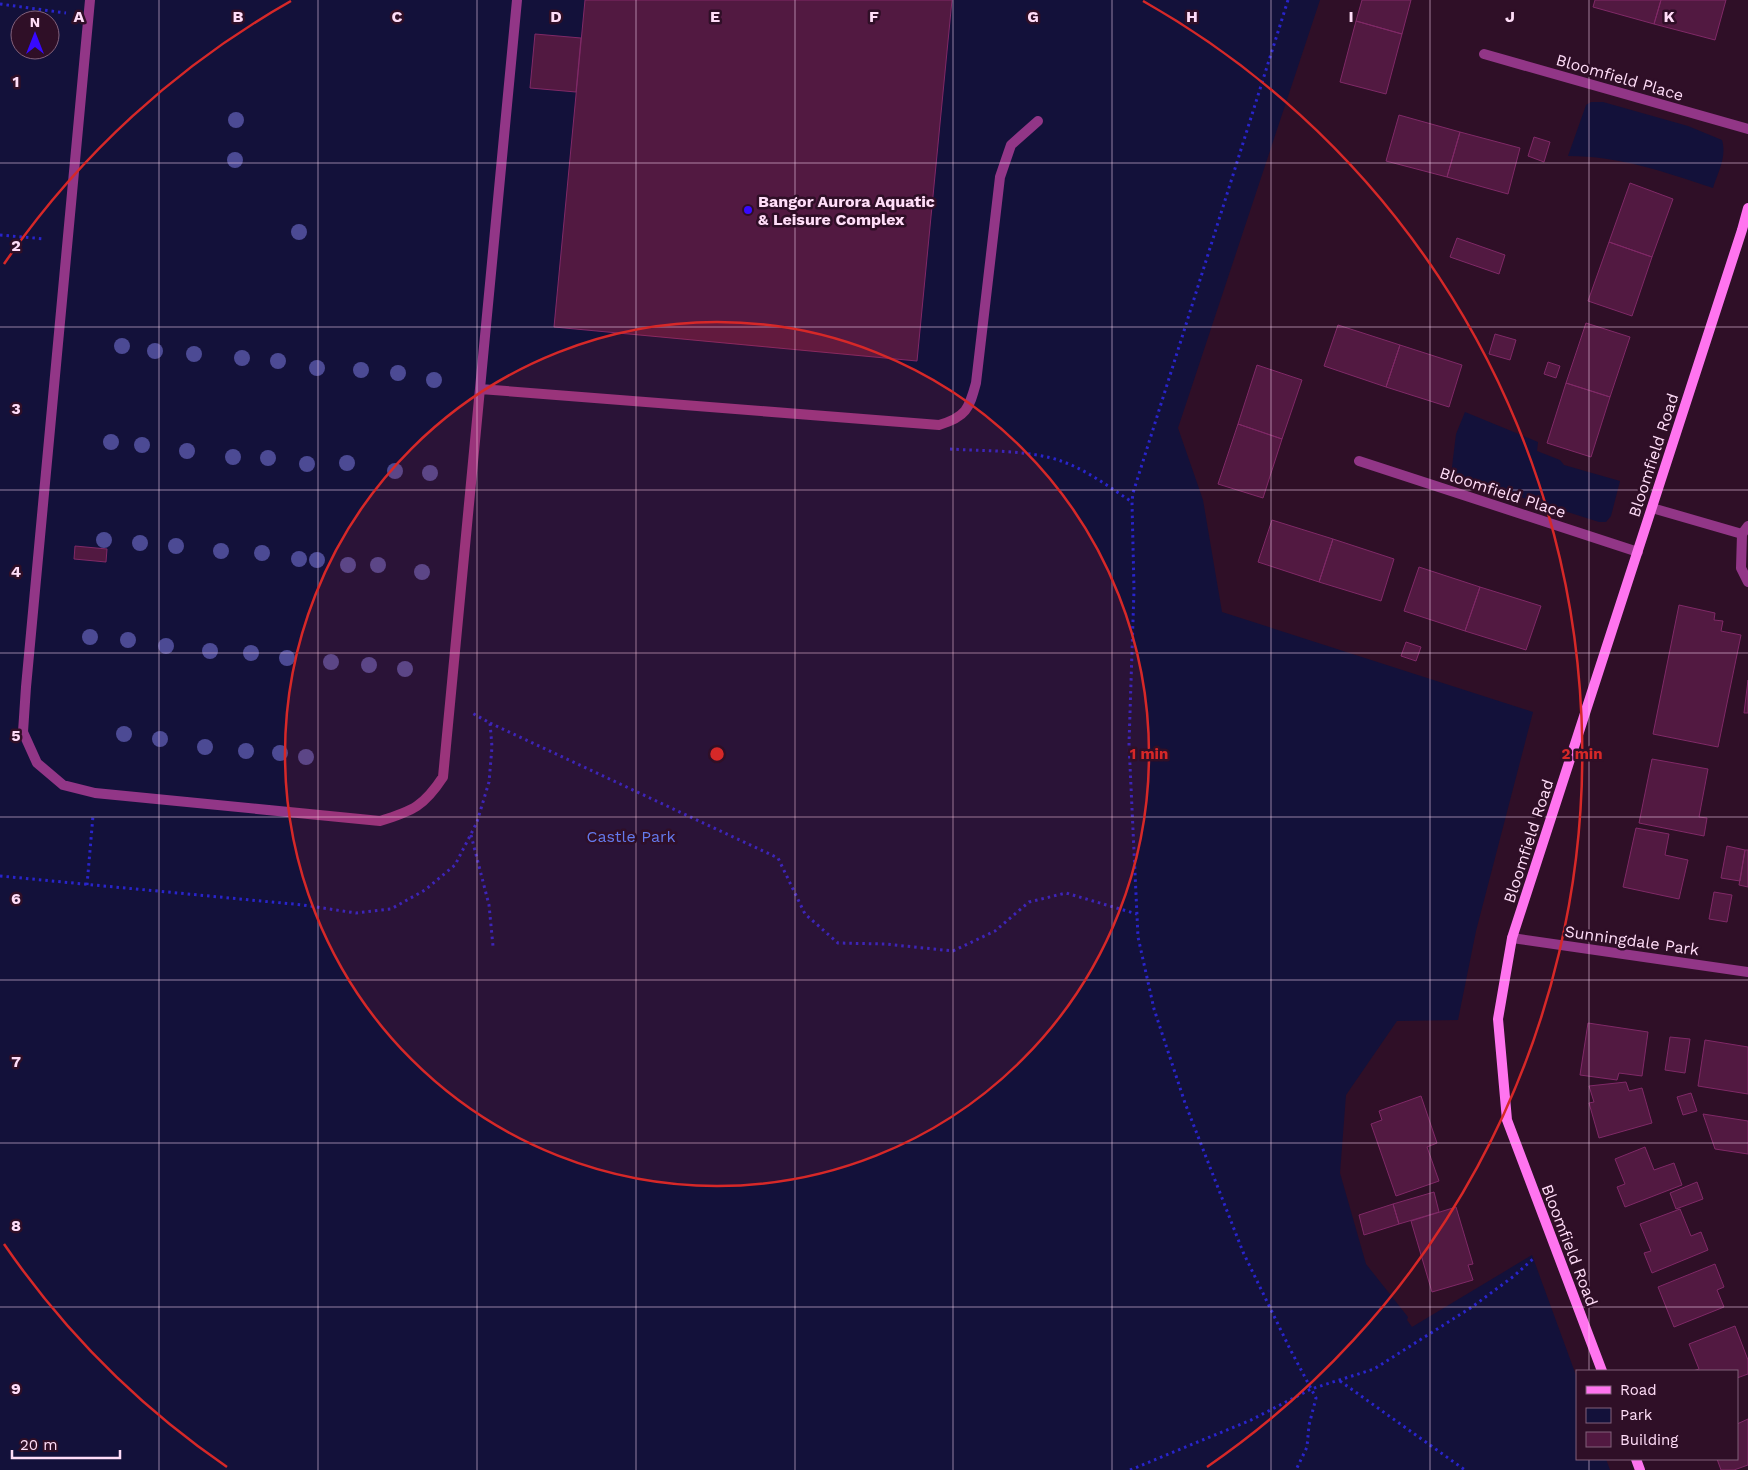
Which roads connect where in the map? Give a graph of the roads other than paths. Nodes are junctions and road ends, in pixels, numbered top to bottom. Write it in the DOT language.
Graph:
graph roads {
  1 [pos="90,0"];
  2 [pos="517,0"];
  3 [pos="1484,54"];
  4 [pos="1038,121"];
  5 [pos="1748,128"];
  6 [pos="1748,208"];
  7 [pos="480,389"];
  8 [pos="1359,461"];
  9 [pos="1652,508"];
  10 [pos="1745,530"];
  11 [pos="1638,552"];
  12 [pos="1748,582"];
  13 [pos="1512,938"];
  14 [pos="1748,972"];
  15 [pos="1602,1370"];
  1 -- 7 [label="street"];
  2 -- 7 [label="street"];
  3 -- 5 [label="street, Bloomfield Place"];
  4 -- 7 [label="street"];
  6 -- 9 [label="street, Bloomfield Road"];
  8 -- 11 [label="street, Bloomfield Place"];
  9 -- 10 [label="street"];
  9 -- 11 [label="street, Bloomfield Road"];
  10 -- 12 [label="street"];
  11 -- 13 [label="street, Bloomfield Road"];
  13 -- 14 [label="street, Sunningdale Park"];
  13 -- 15 [label="street, Bloomfield Road"];
}
